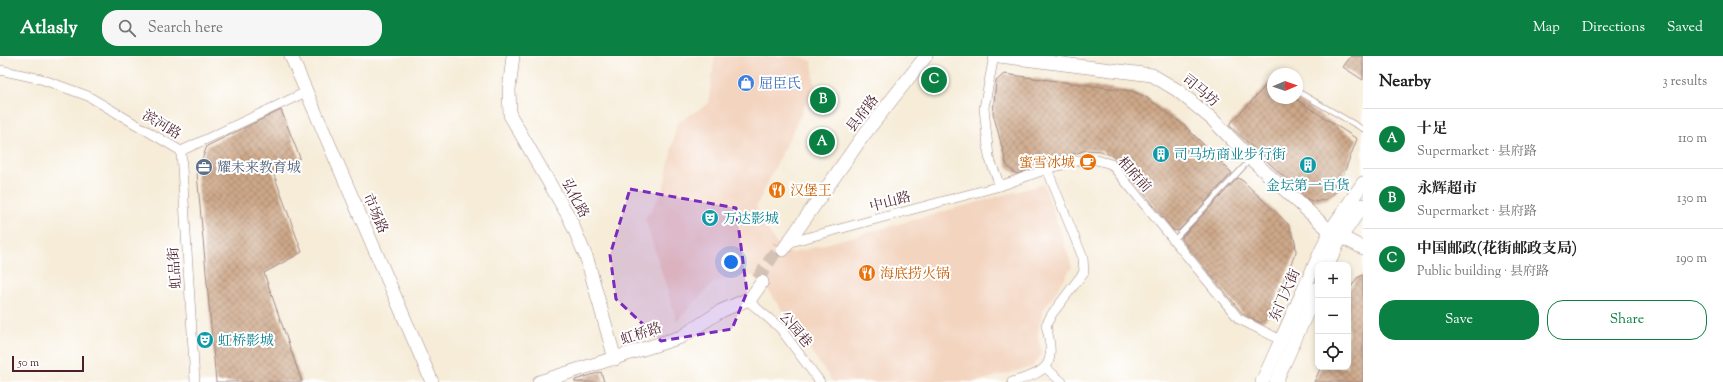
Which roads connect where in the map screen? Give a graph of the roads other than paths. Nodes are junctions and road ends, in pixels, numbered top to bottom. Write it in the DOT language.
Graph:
graph roads {
  1 [pos="291,56"];
  2 [pos="513,56"];
  3 [pos="920,56"];
  4 [pos="926,56"];
  5 [pos="994,56"];
  6 [pos="998,56"];
  7 [pos="0,70"];
  8 [pos="306,92"];
  9 [pos="1303,94"];
  10 [pos="1363,129"];
  11 [pos="181,151"];
  12 [pos="1252,159"];
  13 [pos="1047,169"];
  14 [pos="1363,183"];
  15 [pos="1000,186"];
  16 [pos="1363,205"];
  17 [pos="1336,234"];
  18 [pos="1174,241"];
  19 [pos="783,246"];
  20 [pos="1363,248"];
  21 [pos="1329,262"];
  22 [pos="760,281"];
  23 [pos="1315,295"];
  24 [pos="746,299"];
  25 [pos="1281,340"];
  26 [pos="615,358"];
  27 [pos="1046,368"];
  28 [pos="195,382"];
  29 [pos="432,382"];
  30 [pos="539,382"];
  31 [pos="820,382"];
  32 [pos="1012,382"];
  33 [pos="1062,382"];
  34 [pos="1262,382"];
  35 [pos="1276,382"];
  1 -- 8 [label="street, 市场路"];
  2 -- 26 [label="street, 弘化路"];
  3 -- 19 [label="street, 县府路"];
  4 -- 19 [label="street, 县府路"];
  5 -- 15 [label="street"];
  6 -- 12 [label="street, 司马坊"];
  7 -- 11 [label="street, 滨河路"];
  8 -- 11 [label="street, 滨河路"];
  8 -- 29 [label="street, 市场路"];
  9 -- 10 [label="lane"];
  11 -- 28 [label="street, 虹品街"];
  12 -- 17 [label="street, 司马坊"];
  12 -- 18 [label="lane"];
  13 -- 15 [label="street, 相府前"];
  13 -- 18 [label="street, 相府前"];
  13 -- 27 [label="street"];
  14 -- 17 [label="street, 东门大街"];
  15 -- 19 [label="street, 中山路"];
  16 -- 17 [label="street, 东门大街"];
  17 -- 20 [label="street, 司马坊"];
  17 -- 21 [label="street, 东门大街"];
  17 -- 25 [label="street, 东门大街"];
  18 -- 25 [label="street, 相府前"];
  22 -- 24 [label="street"];
  23 -- 35 [label="street, 东门大街"];
  24 -- 26 [label="street, 虹桥路"];
  24 -- 31 [label="street, 公园巷"];
  25 -- 34 [label="street, 东门大街"];
  26 -- 30 [label="street, 虹桥路"];
  27 -- 32 [label="street"];
  27 -- 33 [label="street"];
}
